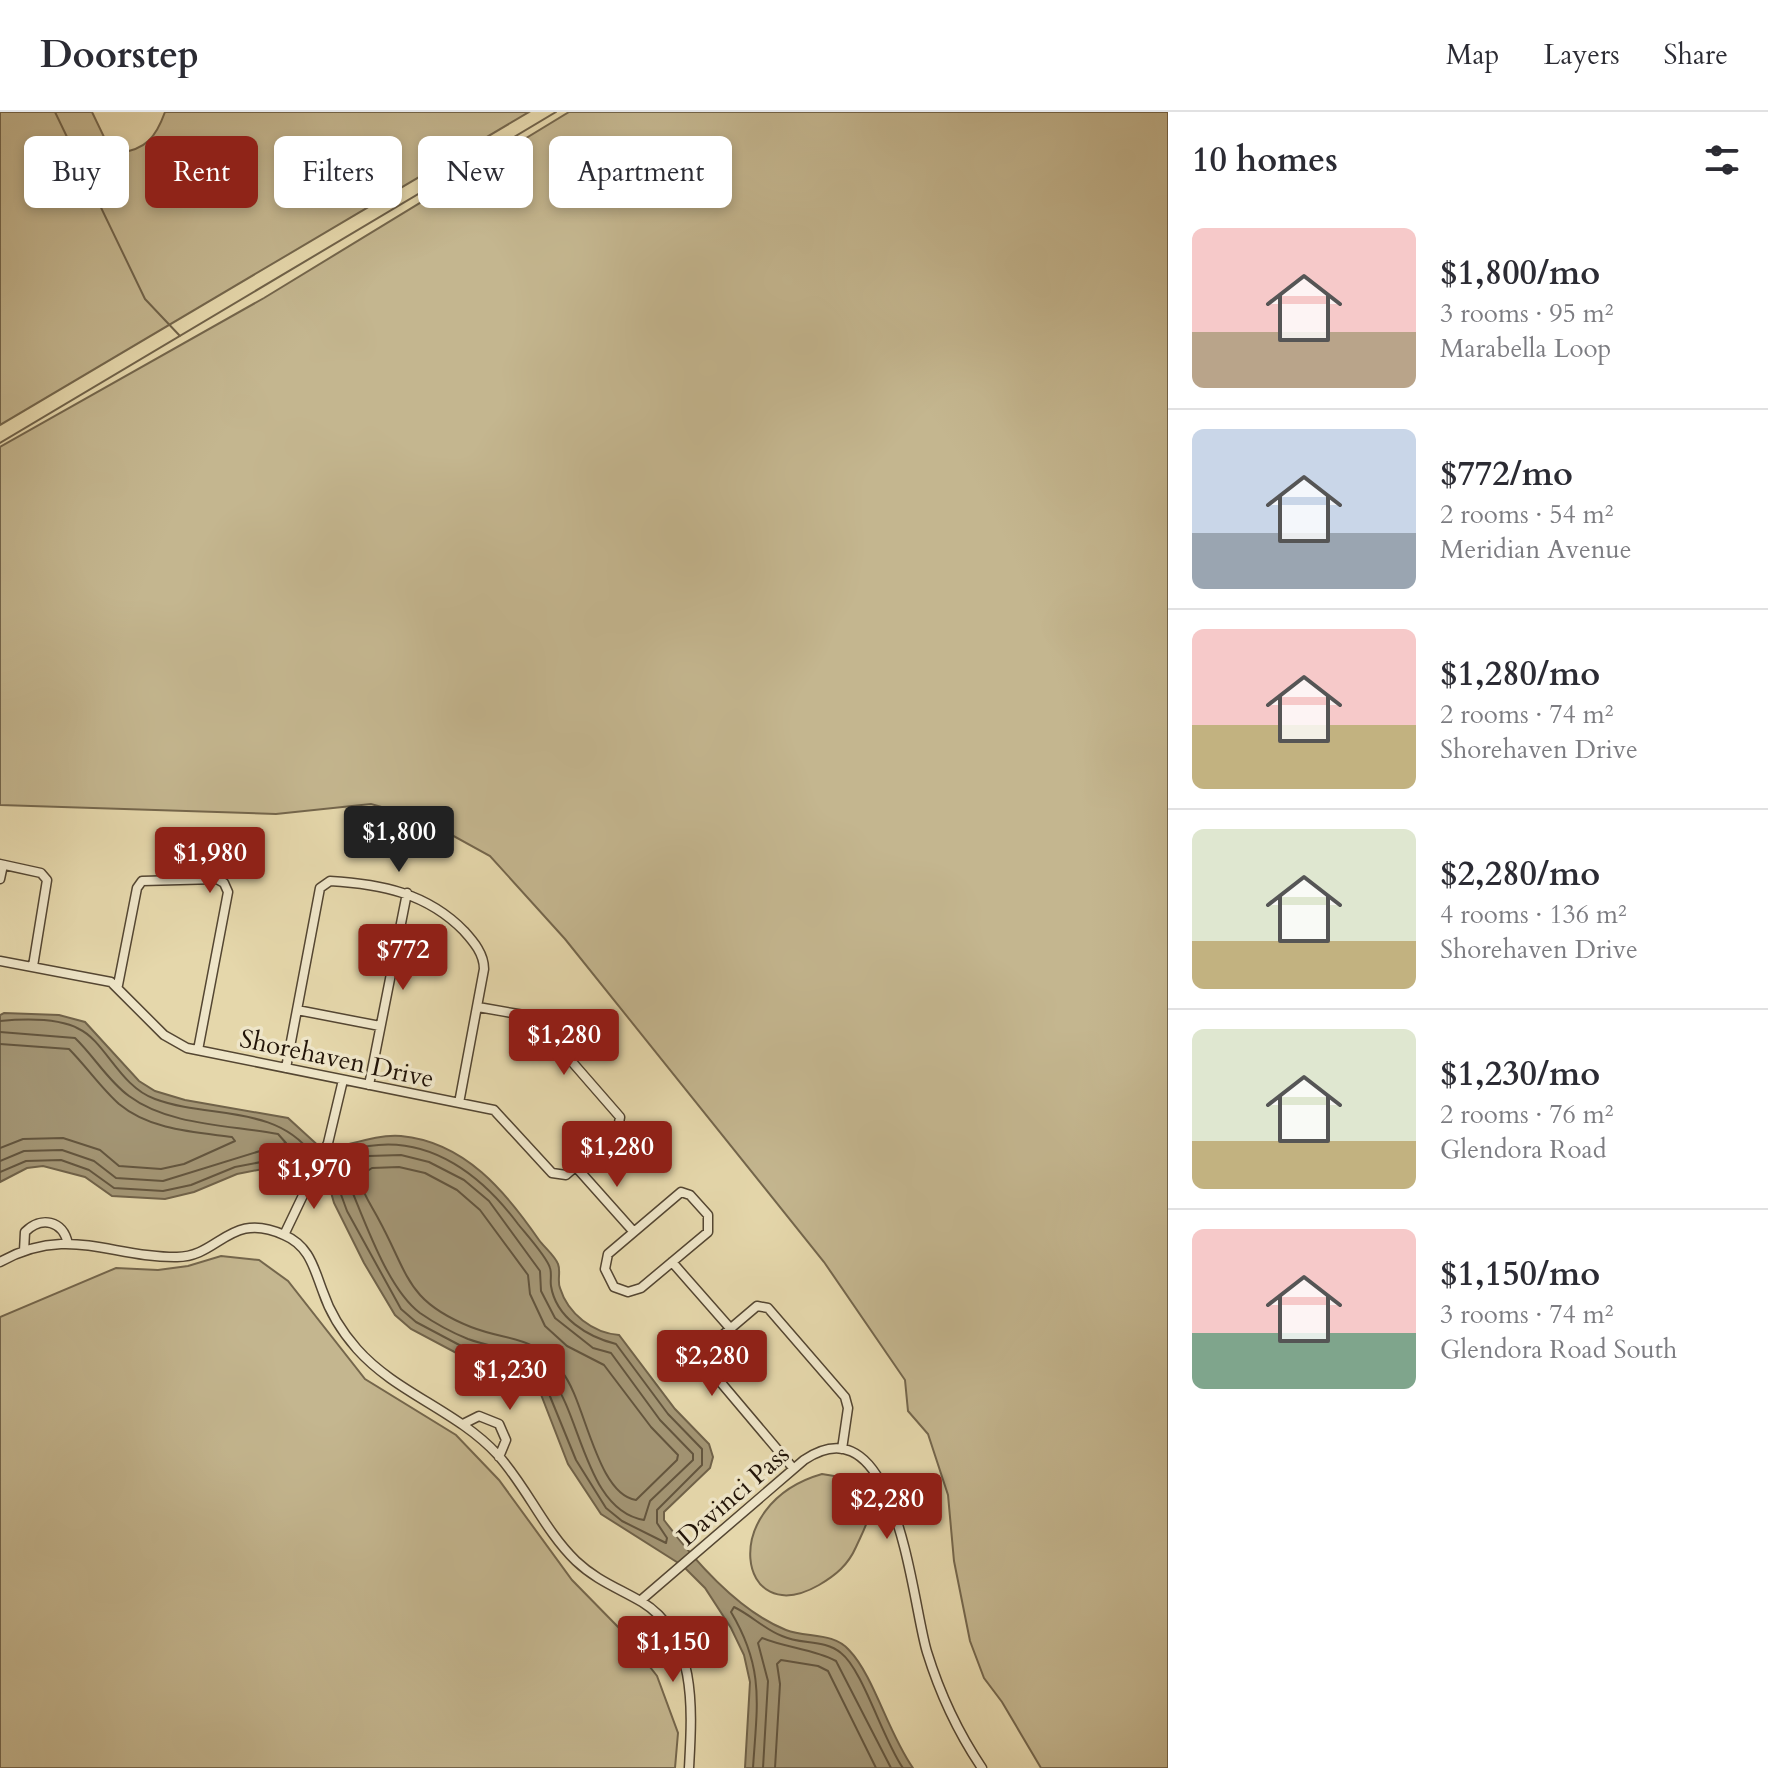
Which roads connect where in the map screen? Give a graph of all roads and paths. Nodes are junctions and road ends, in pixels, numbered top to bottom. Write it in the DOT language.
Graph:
graph roads {
  1 [pos="1,864"];
  2 [pos="0,879"];
  3 [pos="407,893"];
  4 [pos="0,961"];
  5 [pos="33,966"];
  6 [pos="118,985"];
  7 [pos="478,1007"];
  8 [pos="297,1010"];
  9 [pos="380,1026"];
  10 [pos="198,1050"];
  11 [pos="286,1068"];
  12 [pos="343,1080"];
  13 [pos="369,1085"];
  14 [pos="459,1103"];
  15 [pos="576,1167"];
  16 [pos="633,1231"];
  17 [pos="284,1235"];
  18 [pos="68,1244"];
  19 [pos="24,1251"];
  20 [pos="0,1262"];
  21 [pos="672,1262"];
  22 [pos="730,1328"];
  23 [pos="463,1424"];
  24 [pos="842,1449"];
  25 [pos="499,1457"];
  26 [pos="793,1468"];
  27 [pos="640,1601"];
  28 [pos="689,1768"];
  29 [pos="982,1768"];
  1 -- 2 [label="street"];
  1 -- 5 [label="street"];
  3 -- 7 [label="street"];
  3 -- 8 [label="street"];
  3 -- 9 [label="street"];
  4 -- 5 [label="street"];
  5 -- 6 [label="street"];
  6 -- 10 [label="street, Shorehaven Drive"];
  6 -- 10 [label="street"];
  7 -- 14 [label="street"];
  7 -- 15 [label="street"];
  8 -- 9 [label="street"];
  8 -- 11 [label="street"];
  9 -- 13 [label="street"];
  10 -- 11 [label="street, Shorehaven Drive"];
  11 -- 12 [label="street, Shorehaven Drive"];
  12 -- 13 [label="street, Shorehaven Drive"];
  12 -- 17 [label="street"];
  13 -- 14 [label="street, Shorehaven Drive"];
  14 -- 15 [label="street, Shorehaven Drive"];
  15 -- 16 [label="street"];
  16 -- 21 [label="street"];
  16 -- 21 [label="street"];
  17 -- 18 [label="street"];
  17 -- 23 [label="street"];
  18 -- 19 [label="street"];
  18 -- 19 [label="street"];
  19 -- 20 [label="street"];
  21 -- 22 [label="street"];
  22 -- 24 [label="street"];
  22 -- 26 [label="street"];
  23 -- 25 [label="street"];
  23 -- 25 [label="street"];
  24 -- 26 [label="street, Davinci Pass"];
  24 -- 29 [label="street"];
  25 -- 27 [label="street"];
  26 -- 27 [label="street, Davinci Pass"];
  27 -- 28 [label="street"];
}
